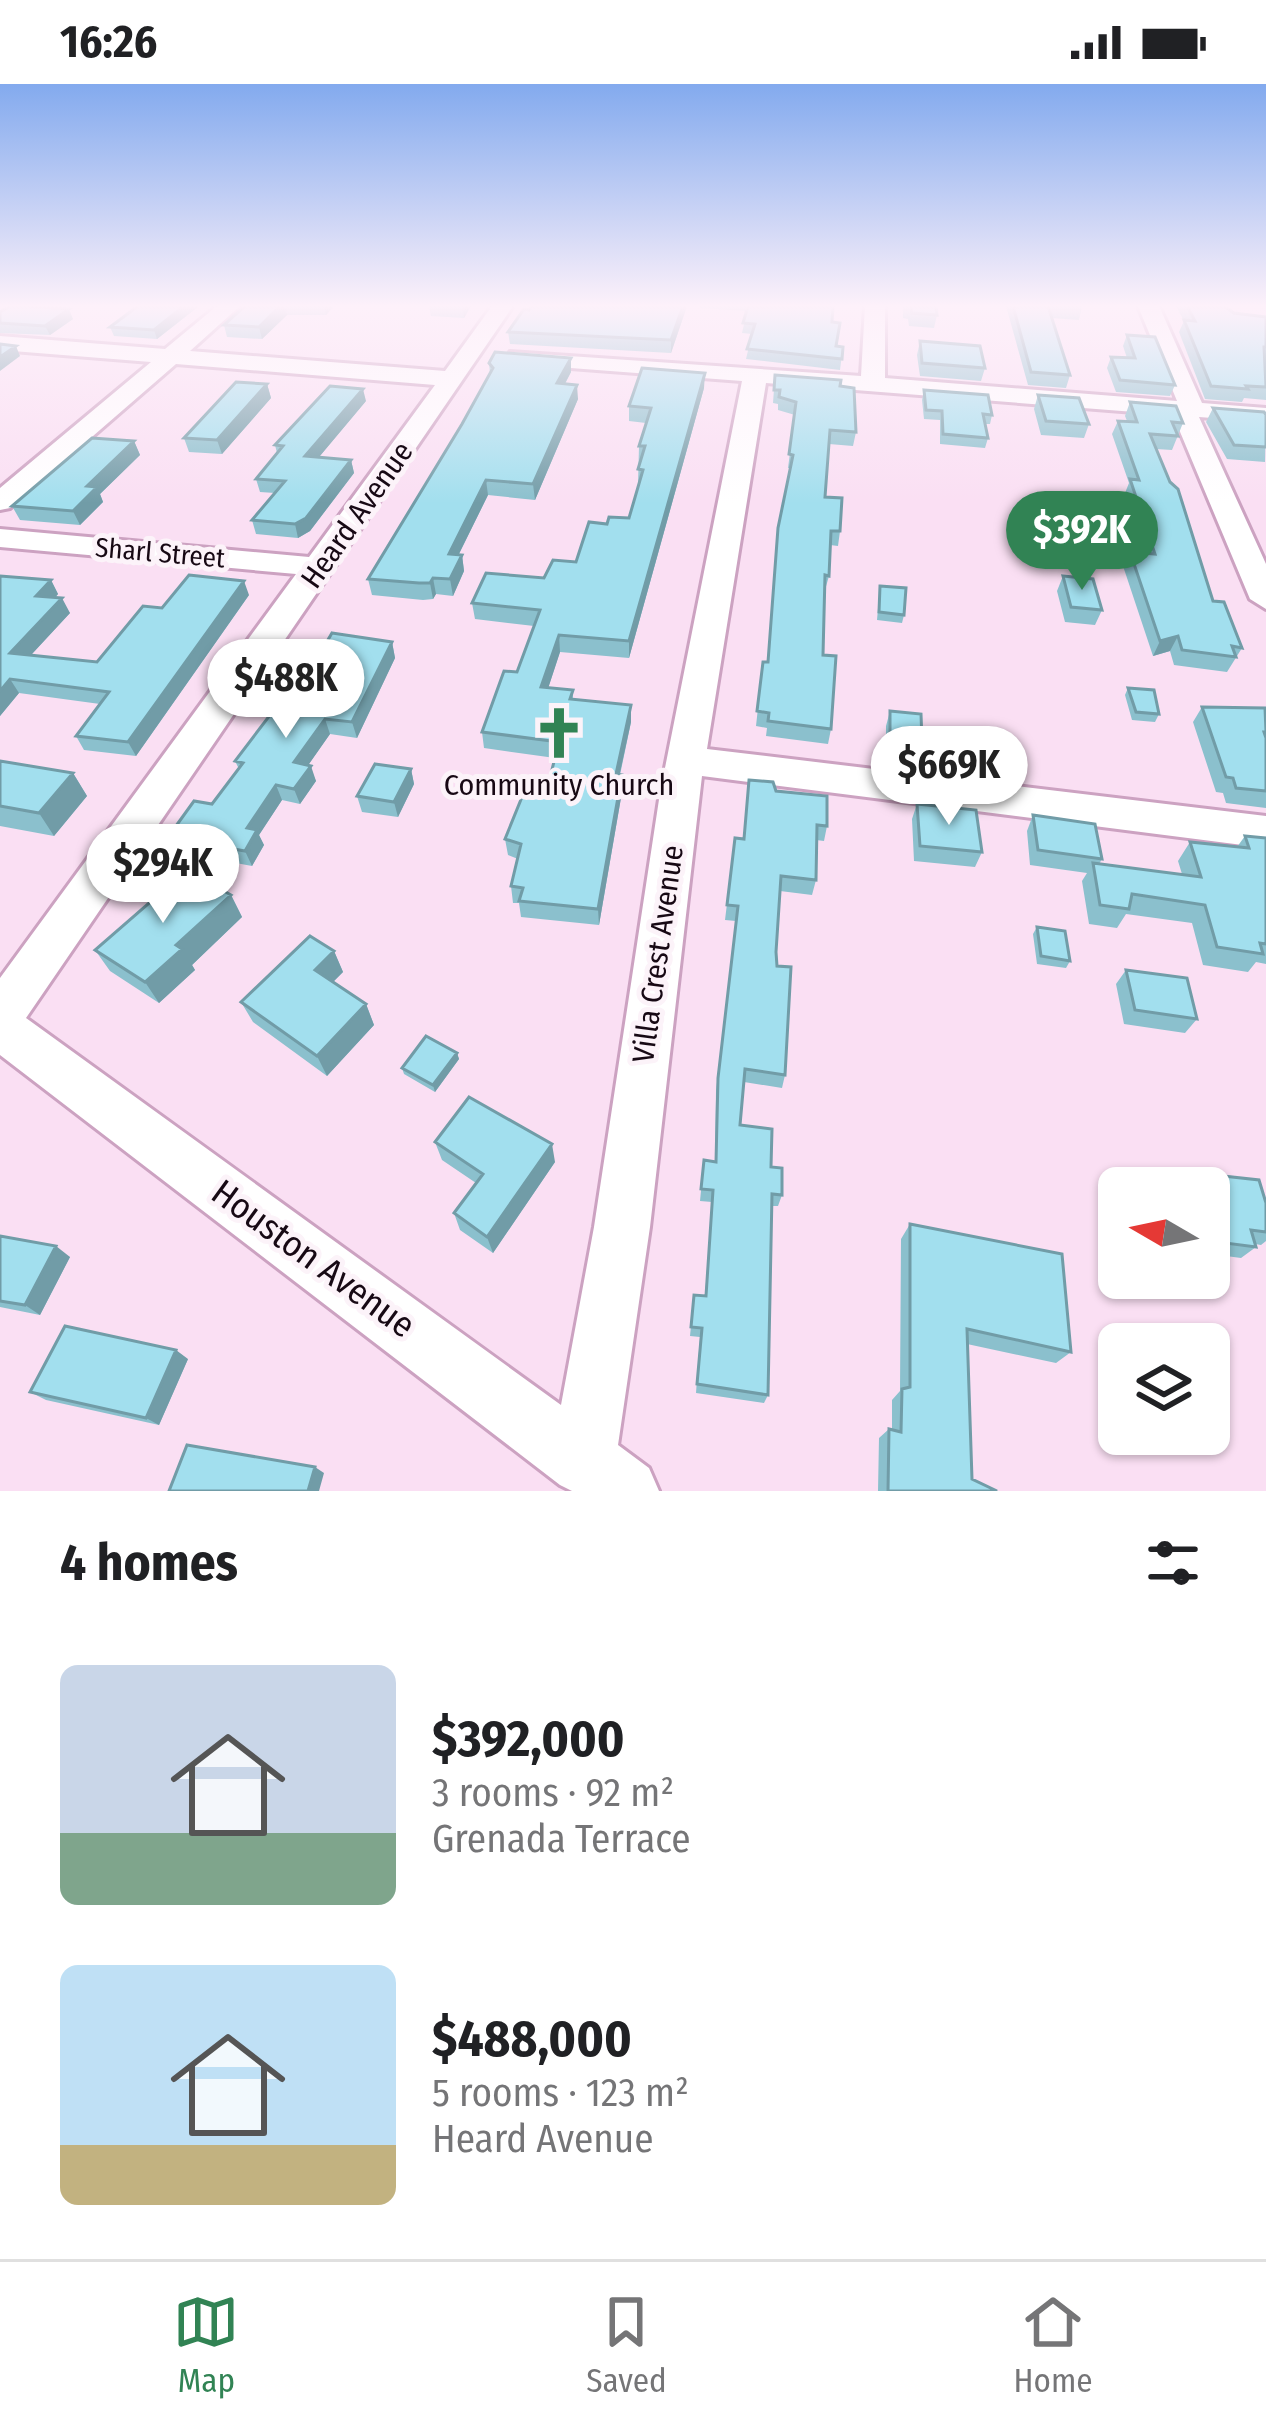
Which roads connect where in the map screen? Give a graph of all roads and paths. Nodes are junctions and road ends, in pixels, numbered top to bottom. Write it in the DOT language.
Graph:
graph roads {
  1 [pos="152,372"];
  2 [pos="457,372"];
  3 [pos="627,372"];
  4 [pos="873,372"];
  5 [pos="1173,372"];
  6 [pos="755,376"];
  7 [pos="873,384"];
  8 [pos="1188,409"];
  9 [pos="1266,415"];
  10 [pos="0,502"];
  11 [pos="0,538"];
  12 [pos="321,568"];
  13 [pos="1266,599"];
  14 [pos="686,760"];
  15 [pos="1266,832"];
  16 [pos="0,1016"];
  17 [pos="0,1027"];
  18 [pos="604,1476"];
  1 -- 10 [label="street"];
  2 -- 12 [label="street, Heard Avenue"];
  3 -- 6 [label="street"];
  4 -- 7 [label="street"];
  5 -- 8 [label="street"];
  6 -- 7 [label="street"];
  6 -- 14 [label="street, Villa Crest Avenue"];
  7 -- 8 [label="street"];
  8 -- 9 [label="street"];
  8 -- 13 [label="street"];
  11 -- 12 [label="street, Sharl Street"];
  12 -- 16 [label="street, Heard Avenue"];
  14 -- 15 [label="street"];
  14 -- 18 [label="street, Villa Crest Avenue"];
  17 -- 18 [label="street, Houston Avenue"];
}
